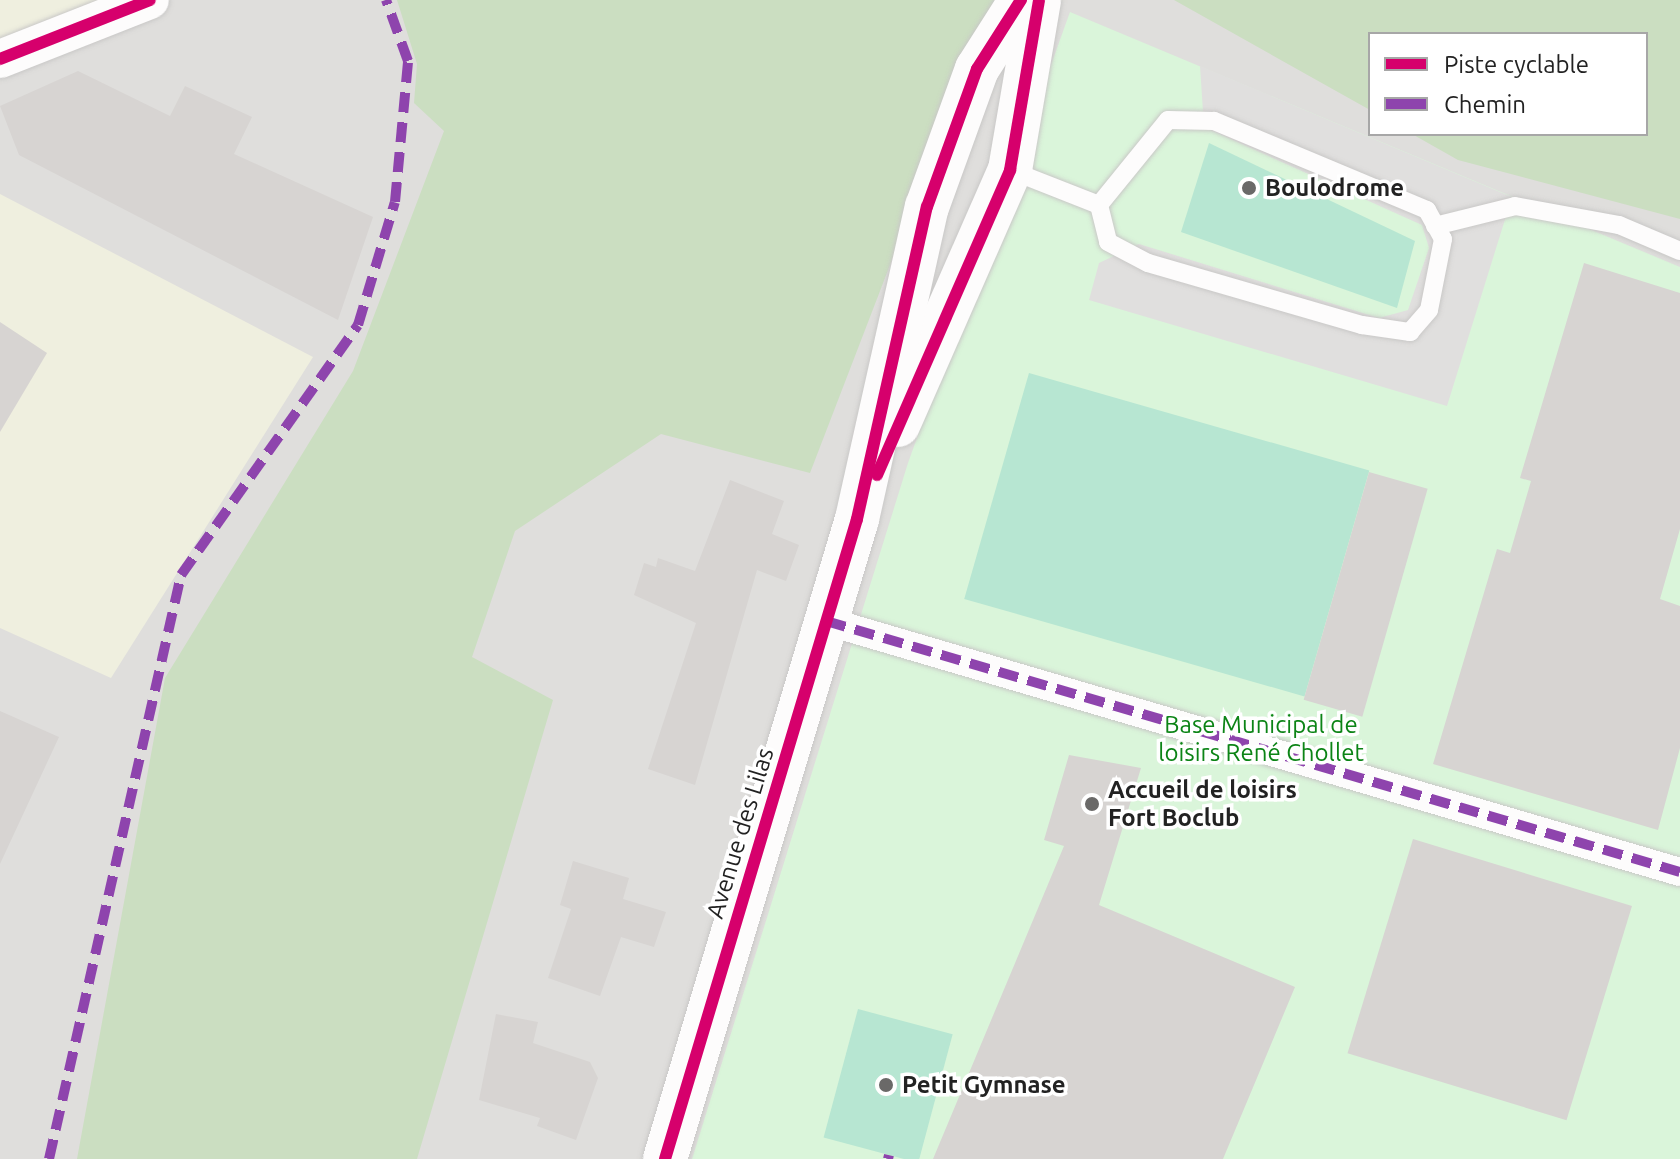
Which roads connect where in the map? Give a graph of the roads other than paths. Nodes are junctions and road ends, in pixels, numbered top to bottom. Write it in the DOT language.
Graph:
graph roads {
  1 [pos="150,0"];
  2 [pos="1021,0"];
  3 [pos="1039,0"];
  4 [pos="0,59"];
  5 [pos="946,154"];
  6 [pos="1010,170"];
  7 [pos="931,196"];
  8 [pos="1099,205"];
  9 [pos="991,213"];
  10 [pos="1435,226"];
  11 [pos="1680,251"];
  12 [pos="857,519"];
  13 [pos="826,621"];
  14 [pos="1680,872"];
  15 [pos="665,1159"];
  1 -- 4 [label="street"];
  2 -- 5 [label="street, Avenue des Lilas"];
  3 -- 6 [label="street, Avenue des Lilas"];
  5 -- 6 [label="street"];
  5 -- 7 [label="street, Avenue des Lilas"];
  6 -- 8 [label="lane"];
  6 -- 9 [label="street, Avenue des Lilas"];
  7 -- 9 [label="street"];
  7 -- 12 [label="street, Avenue des Lilas"];
  8 -- 10 [label="lane"];
  8 -- 10 [label="lane"];
  9 -- 12 [label="street, Avenue des Lilas"];
  10 -- 11 [label="lane"];
  12 -- 13 [label="street, Avenue des Lilas"];
  13 -- 14 [label="street"];
  13 -- 15 [label="street, Avenue des Lilas"];
}
